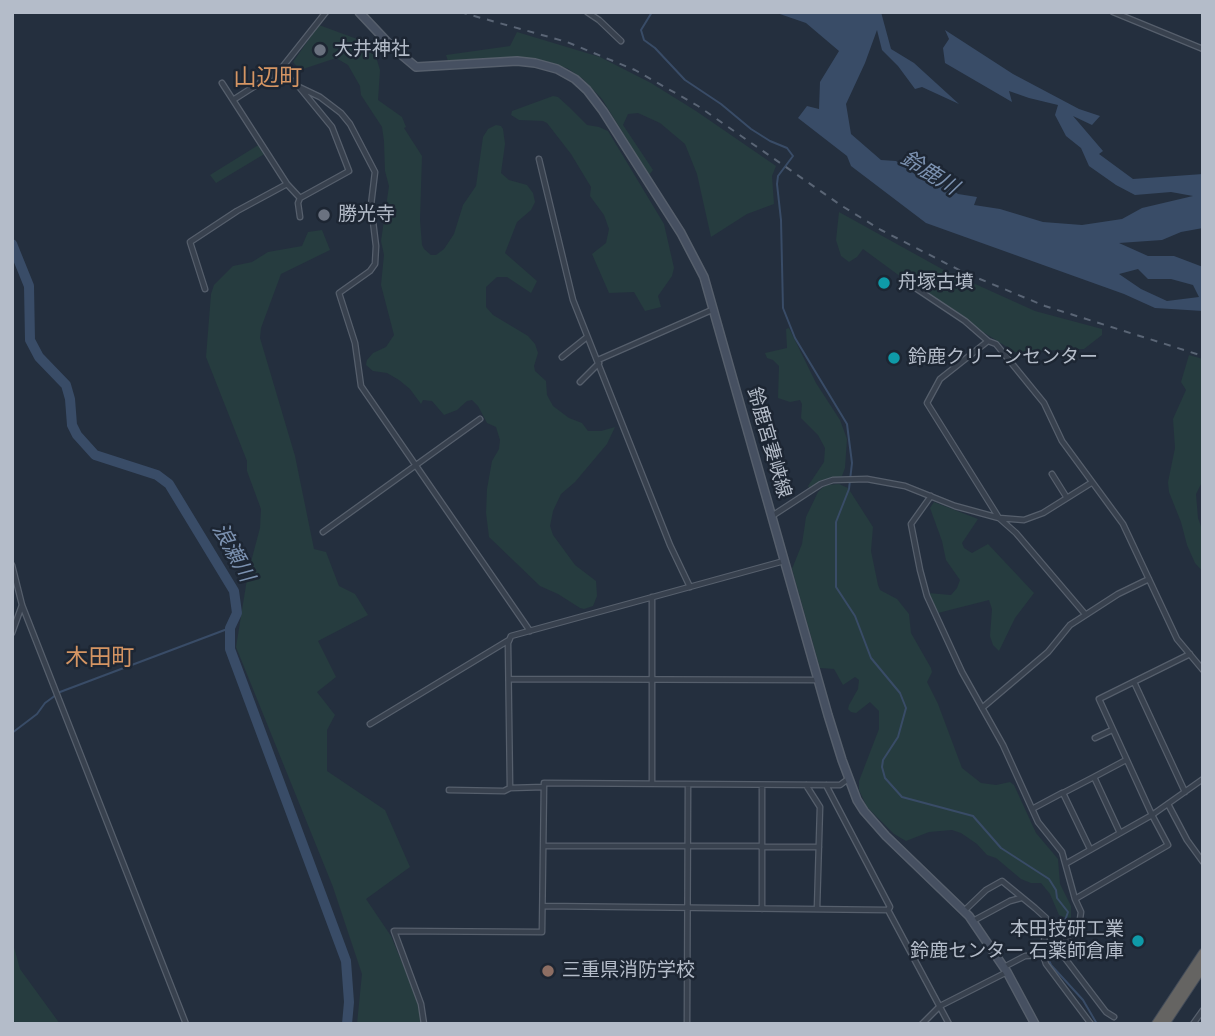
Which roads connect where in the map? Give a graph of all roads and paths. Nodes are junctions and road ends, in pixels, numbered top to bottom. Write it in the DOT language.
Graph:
graph roads {
  1 [pos="326,12"];
  2 [pos="359,12"];
  3 [pos="587,12"];
  4 [pos="1113,12"];
  5 [pos="621,41"];
  6 [pos="1203,49"];
  7 [pos="280,70"];
  8 [pos="222,83"];
  9 [pos="299,87"];
  10 [pos="233,100"];
  11 [pos="539,159"];
  12 [pos="287,184"];
  13 [pos="300,198"];
  14 [pos="300,217"];
  15 [pos="908,283"];
  16 [pos="205,289"];
  17 [pos="714,309"];
  18 [pos="587,337"];
  19 [pos="988,341"];
  20 [pos="562,357"];
  21 [pos="598,362"];
  22 [pos="580,382"];
  23 [pos="480,419"];
  24 [pos="416,465"];
  25 [pos="1052,474"];
  26 [pos="1091,483"];
  27 [pos="931,496"];
  28 [pos="1067,498"];
  29 [pos="772,516"];
  30 [pos="999,518"];
  31 [pos="323,532"];
  32 [pos="785,560"];
  33 [pos="12,565"];
  34 [pos="1149,579"];
  35 [pos="690,587"];
  36 [pos="652,597"];
  37 [pos="22,605"];
  38 [pos="1085,614"];
  39 [pos="530,631"];
  40 [pos="12,633"];
  41 [pos="509,640"];
  42 [pos="1190,654"];
  43 [pos="1203,670"];
  44 [pos="509,679"];
  45 [pos="652,680"];
  46 [pos="818,680"];
  47 [pos="1134,682"];
  48 [pos="981,708"];
  49 [pos="370,724"];
  50 [pos="1112,730"];
  51 [pos="1095,738"];
  52 [pos="1125,760"];
  53 [pos="1094,777"];
  54 [pos="848,779"];
  55 [pos="1203,779"];
  56 [pos="652,784"];
  57 [pos="688,785"];
  58 [pos="762,785"];
  59 [pos="806,785"];
  60 [pos="826,785"];
  61 [pos="544,787"];
  62 [pos="510,788"];
  63 [pos="449,790"];
  64 [pos="1185,792"];
  65 [pos="1063,793"];
  66 [pos="1168,804"];
  67 [pos="1032,808"];
  68 [pos="1152,815"];
  69 [pos="1120,832"];
  70 [pos="544,846"];
  71 [pos="688,846"];
  72 [pos="761,847"];
  73 [pos="819,847"];
  74 [pos="1090,849"];
  75 [pos="1203,862"];
  76 [pos="1067,863"];
  77 [pos="1021,898"];
  78 [pos="1075,899"];
  79 [pos="543,906"];
  80 [pos="688,908"];
  81 [pos="762,909"];
  82 [pos="817,909"];
  83 [pos="888,910"];
  84 [pos="964,911"];
  85 [pos="972,920"];
  86 [pos="1203,953"];
  87 [pos="1042,955"];
  88 [pos="1203,967"];
  89 [pos="1006,969"];
  90 [pos="940,1006"];
  91 [pos="1203,1010"];
  92 [pos="1114,1017"];
  93 [pos="1165,1020"];
  94 [pos="186,1024"];
  95 [pos="424,1024"];
  96 [pos="687,1024"];
  97 [pos="922,1024"];
  98 [pos="949,1024"];
  99 [pos="1035,1024"];
  100 [pos="1091,1024"];
  101 [pos="1156,1024"];
  102 [pos="1193,1024"];
  1 -- 7 [label="street"];
  2 -- 17 [label="main road, 鈴鹿宮妻峡線"];
  3 -- 5 [label="street"];
  4 -- 6 [label="street"];
  7 -- 9 [label="street"];
  7 -- 10 [label="street"];
  8 -- 10 [label="street"];
  9 -- 13 [label="street"];
  9 -- 24 [label="street"];
  10 -- 12 [label="street"];
  11 -- 18 [label="street"];
  12 -- 13 [label="street"];
  12 -- 16 [label="street"];
  13 -- 14 [label="street"];
  15 -- 19 [label="street"];
  17 -- 21 [label="street"];
  17 -- 29 [label="main road, 鈴鹿宮妻峡線"];
  18 -- 20 [label="street"];
  18 -- 21 [label="street"];
  19 -- 26 [label="street"];
  19 -- 30 [label="street"];
  21 -- 22 [label="street"];
  21 -- 35 [label="street"];
  23 -- 24 [label="street"];
  24 -- 31 [label="street"];
  24 -- 39 [label="street"];
  25 -- 28 [label="street"];
  26 -- 28 [label="street"];
  26 -- 34 [label="street"];
  27 -- 29 [label="street"];
  27 -- 30 [label="street"];
  27 -- 48 [label="street"];
  28 -- 30 [label="street"];
  29 -- 32 [label="main road, 鈴鹿宮妻峡線"];
  30 -- 38 [label="street"];
  32 -- 35 [label="street"];
  32 -- 46 [label="main road, 鈴鹿宮妻峡線"];
  33 -- 37 [label="street"];
  34 -- 38 [label="street"];
  34 -- 42 [label="street"];
  35 -- 36 [label="street"];
  36 -- 39 [label="street"];
  36 -- 45 [label="street"];
  37 -- 40 [label="street"];
  37 -- 94 [label="street"];
  38 -- 48 [label="street"];
  39 -- 41 [label="street"];
  41 -- 44 [label="street"];
  41 -- 49 [label="street"];
  42 -- 43 [label="street"];
  42 -- 47 [label="street"];
  44 -- 45 [label="street"];
  44 -- 62 [label="street"];
  45 -- 46 [label="street"];
  45 -- 56 [label="street"];
  46 -- 54 [label="main road, 鈴鹿宮妻峡線"];
  47 -- 50 [label="street"];
  47 -- 64 [label="street"];
  48 -- 67 [label="street"];
  50 -- 51 [label="street"];
  50 -- 52 [label="street"];
  52 -- 53 [label="street"];
  52 -- 68 [label="street"];
  53 -- 65 [label="street"];
  53 -- 69 [label="street"];
  54 -- 60 [label="street"];
  54 -- 84 [label="main road, 鈴鹿宮妻峡線"];
  55 -- 64 [label="street"];
  56 -- 57 [label="street"];
  56 -- 61 [label="street"];
  57 -- 58 [label="street"];
  57 -- 71 [label="street"];
  58 -- 59 [label="street"];
  58 -- 72 [label="street"];
  59 -- 60 [label="street"];
  59 -- 73 [label="street"];
  60 -- 83 [label="street"];
  61 -- 62 [label="street"];
  61 -- 70 [label="street"];
  62 -- 63 [label="street"];
  64 -- 66 [label="street"];
  65 -- 67 [label="street"];
  65 -- 74 [label="street"];
  66 -- 68 [label="street"];
  66 -- 75 [label="street"];
  67 -- 76 [label="street"];
  68 -- 69 [label="street"];
  68 -- 78 [label="street"];
  69 -- 74 [label="street"];
  70 -- 71 [label="street"];
  70 -- 79 [label="street"];
  71 -- 72 [label="street"];
  71 -- 80 [label="street"];
  72 -- 73 [label="street"];
  72 -- 81 [label="street"];
  73 -- 82 [label="street"];
  74 -- 76 [label="street"];
  76 -- 78 [label="street"];
  77 -- 84 [label="street"];
  77 -- 85 [label="street"];
  77 -- 87 [label="street"];
  78 -- 92 [label="street"];
  79 -- 80 [label="street"];
  79 -- 95 [label="street"];
  80 -- 81 [label="street"];
  80 -- 96 [label="street"];
  81 -- 82 [label="street"];
  82 -- 83 [label="street"];
  83 -- 90 [label="street"];
  84 -- 85 [label="main road, 鈴鹿宮妻峡線"];
  85 -- 89 [label="main road, 鈴鹿宮妻峡線"];
  86 -- 93 [label="highway"];
  87 -- 89 [label="street"];
  87 -- 100 [label="street"];
  88 -- 93 [label="highway"];
  89 -- 90 [label="street"];
  89 -- 99 [label="main road, 鈴鹿宮妻峡線"];
  90 -- 97 [label="street"];
  90 -- 98 [label="street"];
  91 -- 102 [label="street"];
  93 -- 101 [label="highway"];
}
